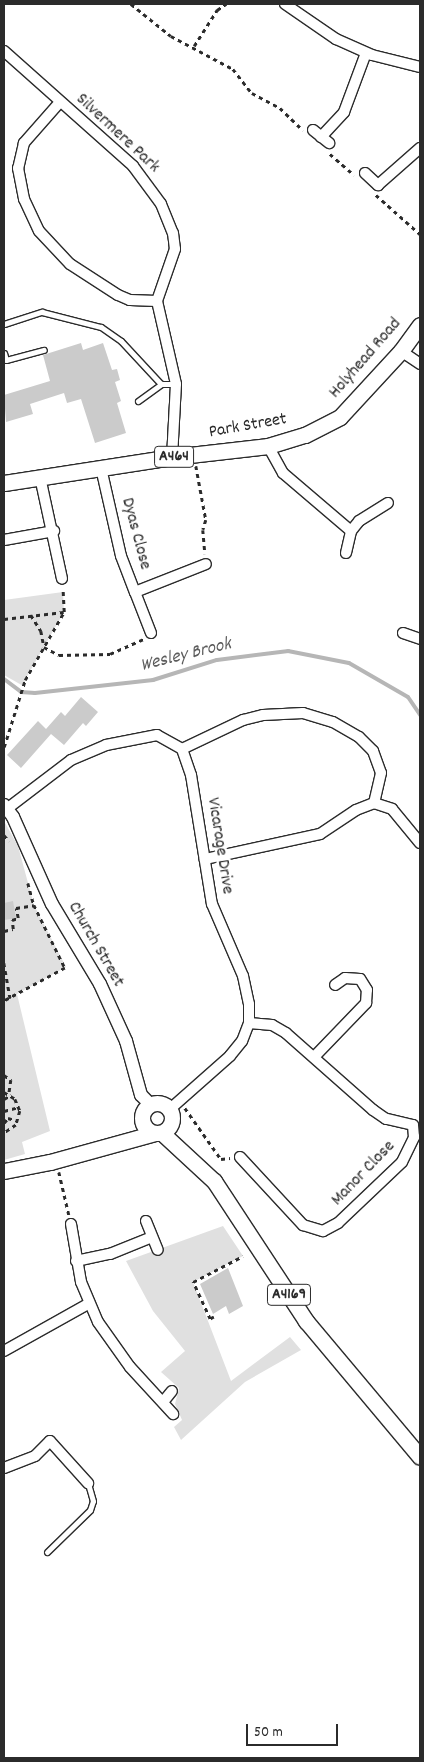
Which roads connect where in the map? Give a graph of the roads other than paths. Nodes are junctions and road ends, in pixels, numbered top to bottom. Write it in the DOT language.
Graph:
graph roads {
  1 [pos="285,4"];
  2 [pos="4,51"];
  3 [pos="366,52"];
  4 [pos="420,67"];
  5 [pos="60,102"];
  6 [pos="319,139"];
  7 [pos="419,152"];
  8 [pos="361,175"];
  9 [pos="157,301"];
  10 [pos="4,324"];
  11 [pos="420,325"];
  12 [pos="44,350"];
  13 [pos="401,351"];
  14 [pos="4,354"];
  15 [pos="420,364"];
  16 [pos="161,384"];
  17 [pos="176,384"];
  18 [pos="138,401"];
  19 [pos="340,417"];
  20 [pos="268,446"];
  21 [pos="172,457"];
  22 [pos="101,468"];
  23 [pos="40,477"];
  24 [pos="4,483"];
  25 [pos="388,503"];
  26 [pos="54,531"];
  27 [pos="351,531"];
  28 [pos="4,540"];
  29 [pos="346,553"];
  30 [pos="206,564"];
  31 [pos="62,579"];
  32 [pos="135,592"];
  33 [pos="151,633"];
  34 [pos="403,633"];
  35 [pos="420,639"];
  36 [pos="182,748"];
  37 [pos="374,803"];
  38 [pos="6,807"];
  39 [pos="420,843"];
  40 [pos="205,860"];
  41 [pos="335,985"];
  42 [pos="248,1023"];
  43 [pos="315,1056"];
  44 [pos="150,1104"];
  45 [pos="175,1105"];
  46 [pos="142,1120"];
  47 [pos="417,1124"];
  48 [pos="158,1133"];
  49 [pos="105,1146"];
  50 [pos="240,1157"];
  51 [pos="4,1171"];
  52 [pos="146,1221"];
  53 [pos="71,1224"];
  54 [pos="152,1237"];
  55 [pos="158,1250"];
  56 [pos="76,1261"];
  57 [pos="88,1304"];
  58 [pos="5,1348"];
  59 [pos="172,1391"];
  60 [pos="162,1402"];
  61 [pos="173,1414"];
  62 [pos="420,1457"];
  63 [pos="4,1468"];
  64 [pos="88,1483"];
  65 [pos="47,1552"];
  1 -- 3 [label="street"];
  2 -- 5 [label="street, Silvermere Park"];
  3 -- 4 [label="street"];
  3 -- 6 [label="street"];
  5 -- 9 [label="street, Silvermere Park"];
  5 -- 9 [label="street, Silvermere Park"];
  7 -- 8 [label="street"];
  9 -- 17 [label="street"];
  10 -- 16 [label="lane"];
  11 -- 13 [label="main road, Holyhead Road / A464"];
  12 -- 14 [label="lane"];
  13 -- 15 [label="street"];
  13 -- 19 [label="main road, Holyhead Road / A464"];
  16 -- 17 [label="lane"];
  16 -- 18 [label="lane"];
  17 -- 21 [label="street"];
  19 -- 20 [label="main road, Park Street / A464"];
  20 -- 21 [label="main road, Park Street / A464"];
  20 -- 27 [label="street"];
  21 -- 22 [label="main road, Park Street / A464"];
  22 -- 23 [label="main road, Park Street / A464"];
  22 -- 32 [label="street, Dyas Close"];
  23 -- 24 [label="main road, Park Street / A464"];
  23 -- 26 [label="street"];
  25 -- 27 [label="street"];
  26 -- 28 [label="street"];
  26 -- 31 [label="street"];
  27 -- 29 [label="street"];
  30 -- 32 [label="street, Dyas Close"];
  32 -- 33 [label="street"];
  34 -- 35 [label="street"];
  36 -- 37 [label="street"];
  36 -- 38 [label="street"];
  36 -- 40 [label="street, Vicarage Drive"];
  37 -- 39 [label="street"];
  37 -- 40 [label="street"];
  38 -- 44 [label="street, Church Street"];
  40 -- 42 [label="street, Vicarage Drive"];
  41 -- 43 [label="street"];
  42 -- 43 [label="street, Manor Close"];
  42 -- 45 [label="street, Vicarage Drive"];
  43 -- 47 [label="street, Manor Close"];
  44 -- 45 [label="main road"];
  44 -- 46 [label="main road"];
  45 -- 48 [label="main road"];
  46 -- 48 [label="main road, A4169"];
  46 -- 49 [label="main road"];
  47 -- 50 [label="street, Manor Close"];
  48 -- 49 [label="main road"];
  48 -- 62 [label="main road, A4169"];
  49 -- 51 [label="main road"];
  52 -- 54 [label="street"];
  53 -- 56 [label="street"];
  54 -- 55 [label="street"];
  54 -- 56 [label="street"];
  56 -- 57 [label="street"];
  57 -- 58 [label="street"];
  57 -- 60 [label="street"];
  59 -- 60 [label="street"];
  60 -- 61 [label="street"];
  63 -- 64 [label="street"];
  64 -- 65 [label="lane"];
}
